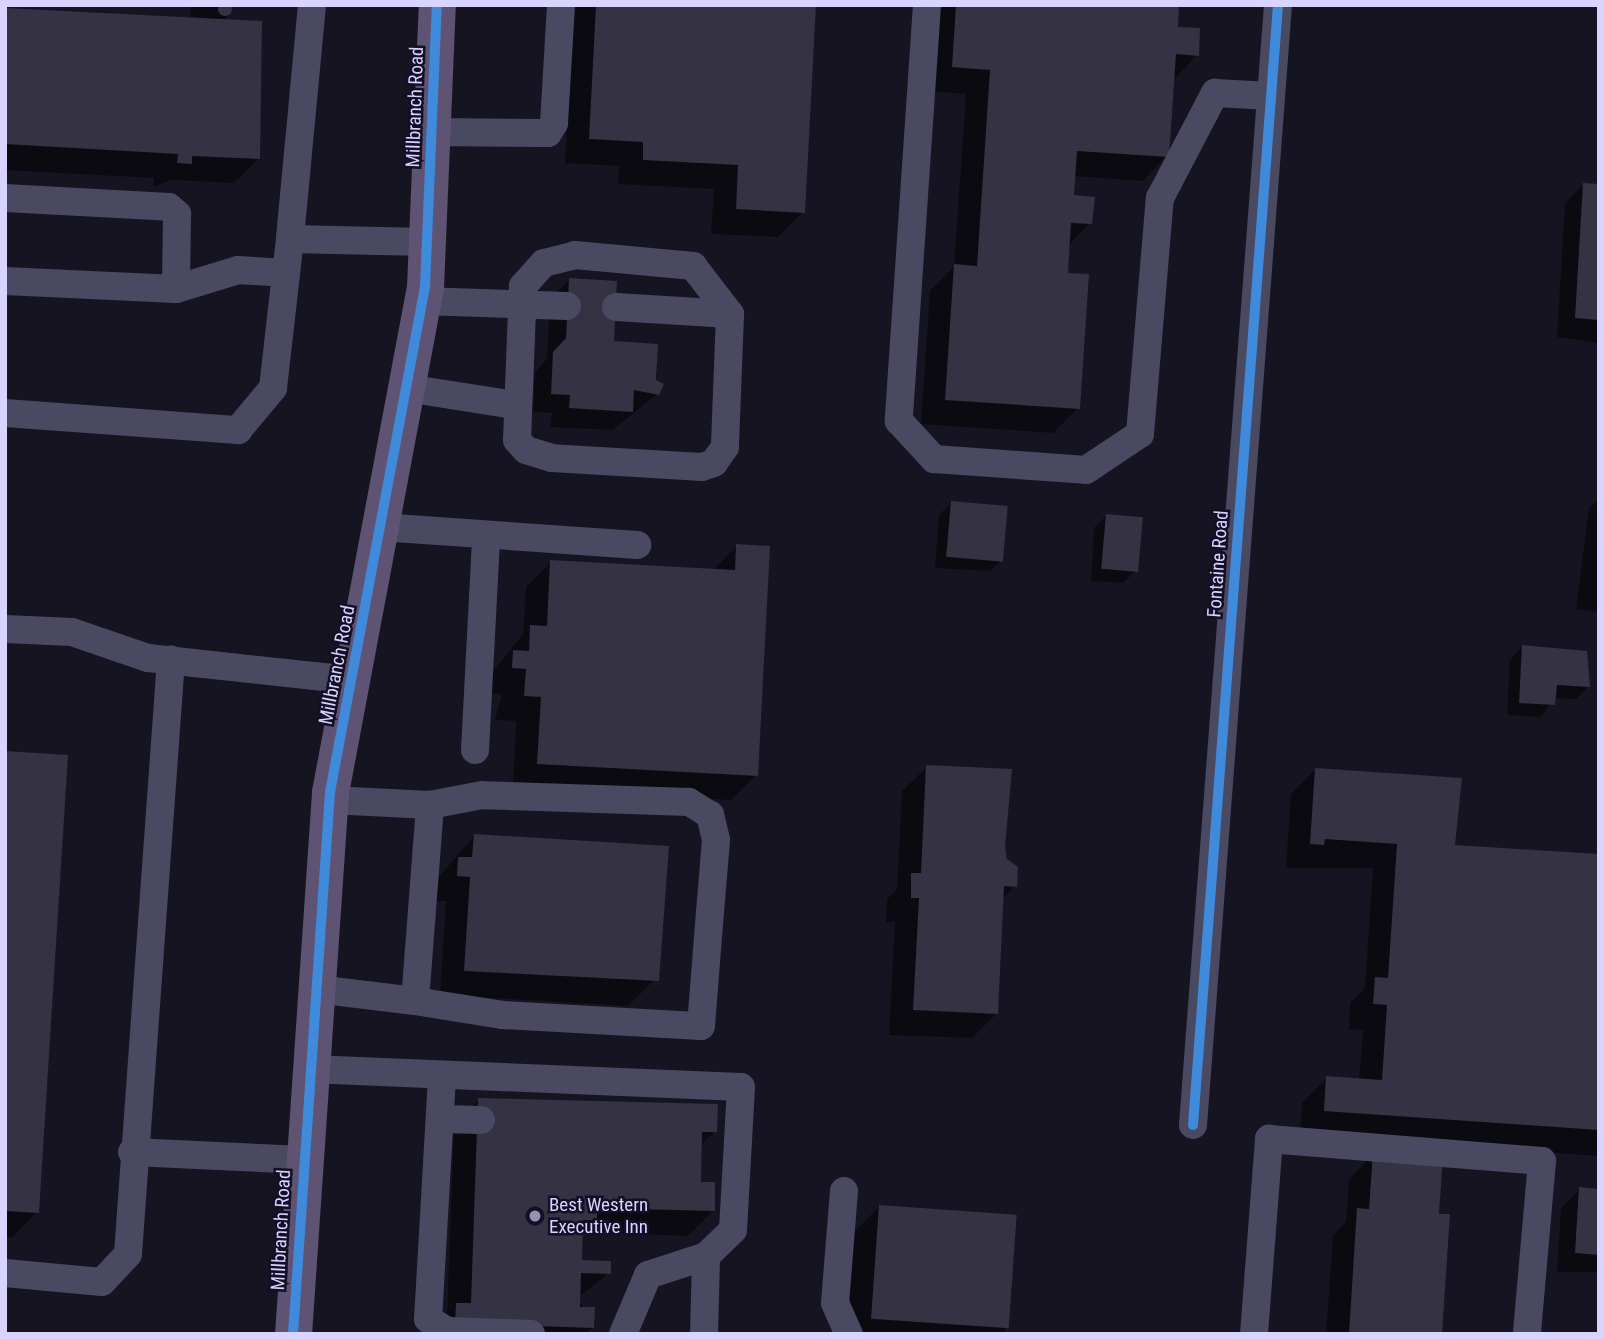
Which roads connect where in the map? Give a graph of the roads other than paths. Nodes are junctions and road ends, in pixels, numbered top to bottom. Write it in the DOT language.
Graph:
graph roads {
  1 [pos="312,5"];
  2 [pos="437,5"];
  3 [pos="561,5"];
  4 [pos="927,5"];
  5 [pos="1278,5"];
  6 [pos="1271,96"];
  7 [pos="432,132"];
  8 [pos="5,198"];
  9 [pos="290,239"];
  10 [pos="427,242"];
  11 [pos="286,273"];
  12 [pos="5,281"];
  13 [pos="176,289"];
  14 [pos="422,301"];
  15 [pos="519,304"];
  16 [pos="567,306"];
  17 [pos="616,307"];
  18 [pos="730,314"];
  19 [pos="406,388"];
  20 [pos="515,405"];
  21 [pos="5,413"];
  22 [pos="380,527"];
  23 [pos="486,537"];
  24 [pos="637,545"];
  25 [pos="5,629"];
  26 [pos="171,660"];
  27 [pos="351,680"];
  28 [pos="475,750"];
  29 [pos="330,800"];
  30 [pos="430,805"];
  31 [pos="316,989"];
  32 [pos="415,1001"];
  33 [pos="310,1069"];
  34 [pos="442,1077"];
  35 [pos="440,1119"];
  36 [pos="481,1120"];
  37 [pos="1193,1125"];
  38 [pos="132,1152"];
  39 [pos="303,1160"];
  40 [pos="844,1191"];
  41 [pos="706,1256"];
  42 [pos="5,1273"];
  43 [pos="293,1334"];
  44 [pos="531,1334"];
  45 [pos="623,1334"];
  46 [pos="704,1334"];
  47 [pos="849,1334"];
  48 [pos="1254,1334"];
  49 [pos="1527,1334"];
  1 -- 9 [label="street"];
  2 -- 7 [label="main road, Millbranch Road"];
  3 -- 7 [label="street"];
  4 -- 6 [label="street"];
  5 -- 6 [label="street, Fontaine Road"];
  6 -- 37 [label="street, Fontaine Road"];
  7 -- 10 [label="main road, Millbranch Road"];
  8 -- 13 [label="street"];
  9 -- 10 [label="street"];
  9 -- 11 [label="street"];
  10 -- 14 [label="main road, Millbranch Road"];
  11 -- 13 [label="street"];
  11 -- 21 [label="street"];
  12 -- 13 [label="street"];
  14 -- 15 [label="street"];
  14 -- 19 [label="main road, Millbranch Road"];
  15 -- 16 [label="street"];
  15 -- 18 [label="street"];
  15 -- 20 [label="street"];
  17 -- 18 [label="street"];
  18 -- 20 [label="street"];
  19 -- 20 [label="street"];
  19 -- 22 [label="main road, Millbranch Road"];
  22 -- 23 [label="street"];
  22 -- 27 [label="main road, Millbranch Road"];
  23 -- 24 [label="street"];
  23 -- 28 [label="street"];
  25 -- 26 [label="street"];
  26 -- 27 [label="street"];
  26 -- 38 [label="street"];
  27 -- 29 [label="main road, Millbranch Road"];
  29 -- 30 [label="street"];
  29 -- 31 [label="main road, Millbranch Road"];
  30 -- 32 [label="street"];
  30 -- 32 [label="street"];
  31 -- 32 [label="street"];
  31 -- 33 [label="main road, Millbranch Road"];
  33 -- 34 [label="street"];
  33 -- 39 [label="main road, Millbranch Road"];
  34 -- 35 [label="street"];
  34 -- 41 [label="street"];
  35 -- 36 [label="street"];
  35 -- 44 [label="street"];
  38 -- 39 [label="street"];
  38 -- 42 [label="street"];
  39 -- 43 [label="main road, Millbranch Road"];
  40 -- 47 [label="street"];
  41 -- 45 [label="street"];
  41 -- 46 [label="street"];
  48 -- 49 [label="street"];
}
